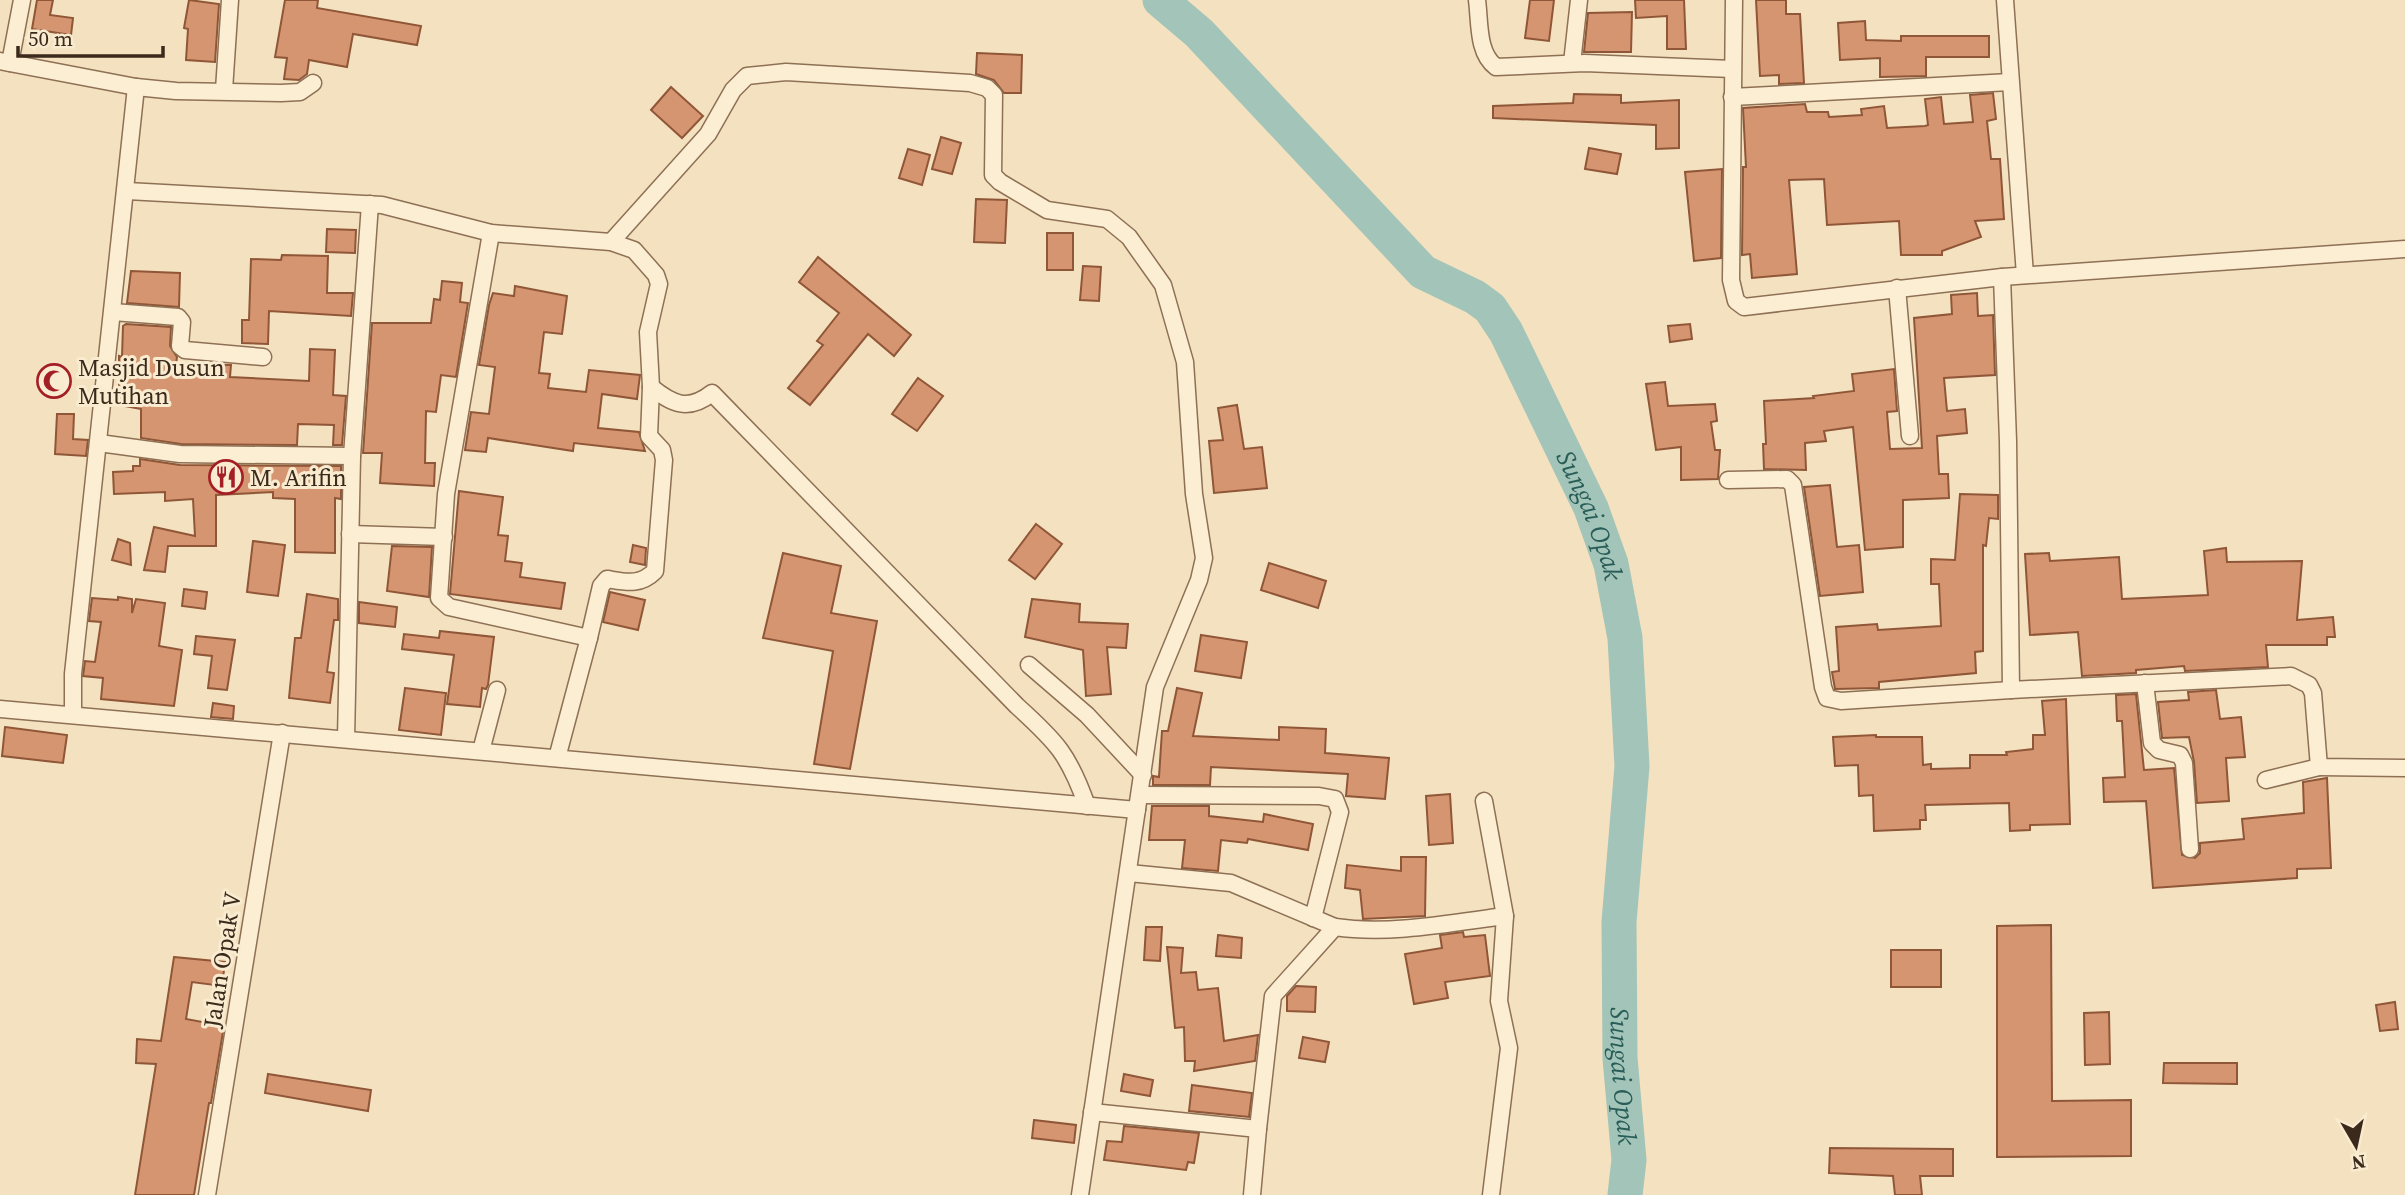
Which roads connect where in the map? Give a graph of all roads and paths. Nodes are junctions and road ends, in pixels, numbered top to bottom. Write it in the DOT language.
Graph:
graph roads {
  1 [pos="22,0"];
  2 [pos="230,0"];
  3 [pos="1477,0"];
  4 [pos="1579,0"];
  5 [pos="1734,0"];
  6 [pos="2005,0"];
  7 [pos="5,62"];
  8 [pos="1572,63"];
  9 [pos="1732,69"];
  10 [pos="2010,82"];
  11 [pos="313,83"];
  12 [pos="136,87"];
  13 [pos="224,90"];
  14 [pos="1732,96"];
  15 [pos="127,191"];
  16 [pos="370,204"];
  17 [pos="491,233"];
  18 [pos="611,242"];
  19 [pos="2405,249"];
  20 [pos="2025,275"];
  21 [pos="2001,277"];
  22 [pos="1897,288"];
  23 [pos="113,312"];
  24 [pos="262,357"];
  25 [pos="651,387"];
  26 [pos="1910,436"];
  27 [pos="99,443"];
  28 [pos="352,456"];
  29 [pos="1728,480"];
  30 [pos="350,534"];
  31 [pos="444,537"];
  32 [pos="589,638"];
  33 [pos="1029,666"];
  34 [pos="2145,683"];
  35 [pos="497,690"];
  36 [pos="2011,690"];
  37 [pos="0,709"];
  38 [pos="73,713"];
  39 [pos="282,733"];
  40 [pos="346,739"];
  41 [pos="481,751"];
  42 [pos="557,758"];
  43 [pos="2319,767"];
  44 [pos="2405,768"];
  45 [pos="1143,775"];
  46 [pos="2266,780"];
  47 [pos="1484,801"];
  48 [pos="1139,802"];
  49 [pos="1087,806"];
  50 [pos="2190,849"];
  51 [pos="1129,873"];
  52 [pos="1499,917"];
  53 [pos="1313,918"];
  54 [pos="1335,927"];
  55 [pos="1092,1112"];
  56 [pos="1258,1129"];
  57 [pos="207,1195"];
  58 [pos="1080,1195"];
  59 [pos="1252,1195"];
  60 [pos="1491,1195"];
  1 -- 7 [label="street"];
  2 -- 13 [label="street"];
  3 -- 8 [label="street"];
  4 -- 8 [label="street"];
  5 -- 9 [label="street"];
  6 -- 10 [label="street"];
  7 -- 12 [label="street"];
  8 -- 9 [label="street"];
  9 -- 14 [label="street"];
  10 -- 14 [label="street"];
  10 -- 20 [label="street"];
  11 -- 13 [label="street"];
  12 -- 13 [label="street"];
  12 -- 15 [label="street"];
  14 -- 22 [label="street"];
  15 -- 16 [label="street"];
  15 -- 23 [label="street"];
  16 -- 17 [label="street"];
  16 -- 28 [label="street"];
  17 -- 18 [label="street"];
  17 -- 31 [label="street"];
  18 -- 25 [label="street"];
  18 -- 45 [label="street"];
  19 -- 20 [label="street"];
  20 -- 21 [label="street"];
  21 -- 22 [label="street"];
  21 -- 36 [label="street"];
  22 -- 26 [label="street"];
  23 -- 24 [label="street"];
  23 -- 27 [label="street"];
  25 -- 32 [label="street"];
  25 -- 49 [label="street"];
  27 -- 28 [label="street"];
  27 -- 38 [label="street"];
  28 -- 30 [label="street"];
  29 -- 36 [label="street"];
  30 -- 31 [label="street"];
  30 -- 40 [label="street"];
  31 -- 32 [label="street"];
  32 -- 42 [label="street"];
  33 -- 45 [label="street"];
  34 -- 36 [label="street"];
  34 -- 43 [label="street"];
  34 -- 50 [label="street"];
  35 -- 41 [label="street"];
  37 -- 38 [label="street"];
  38 -- 39 [label="street"];
  39 -- 40 [label="street"];
  39 -- 57 [label="street, Jalan Opak V"];
  40 -- 41 [label="street"];
  41 -- 42 [label="street"];
  42 -- 49 [label="street"];
  43 -- 44 [label="street"];
  43 -- 46 [label="street"];
  45 -- 48 [label="street"];
  47 -- 52 [label="street"];
  48 -- 49 [label="street"];
  48 -- 51 [label="street"];
  48 -- 53 [label="street"];
  51 -- 53 [label="street"];
  51 -- 55 [label="street"];
  52 -- 54 [label="street"];
  52 -- 60 [label="street"];
  53 -- 54 [label="street"];
  54 -- 56 [label="street"];
  55 -- 56 [label="street"];
  55 -- 58 [label="street"];
  56 -- 59 [label="street"];
}
